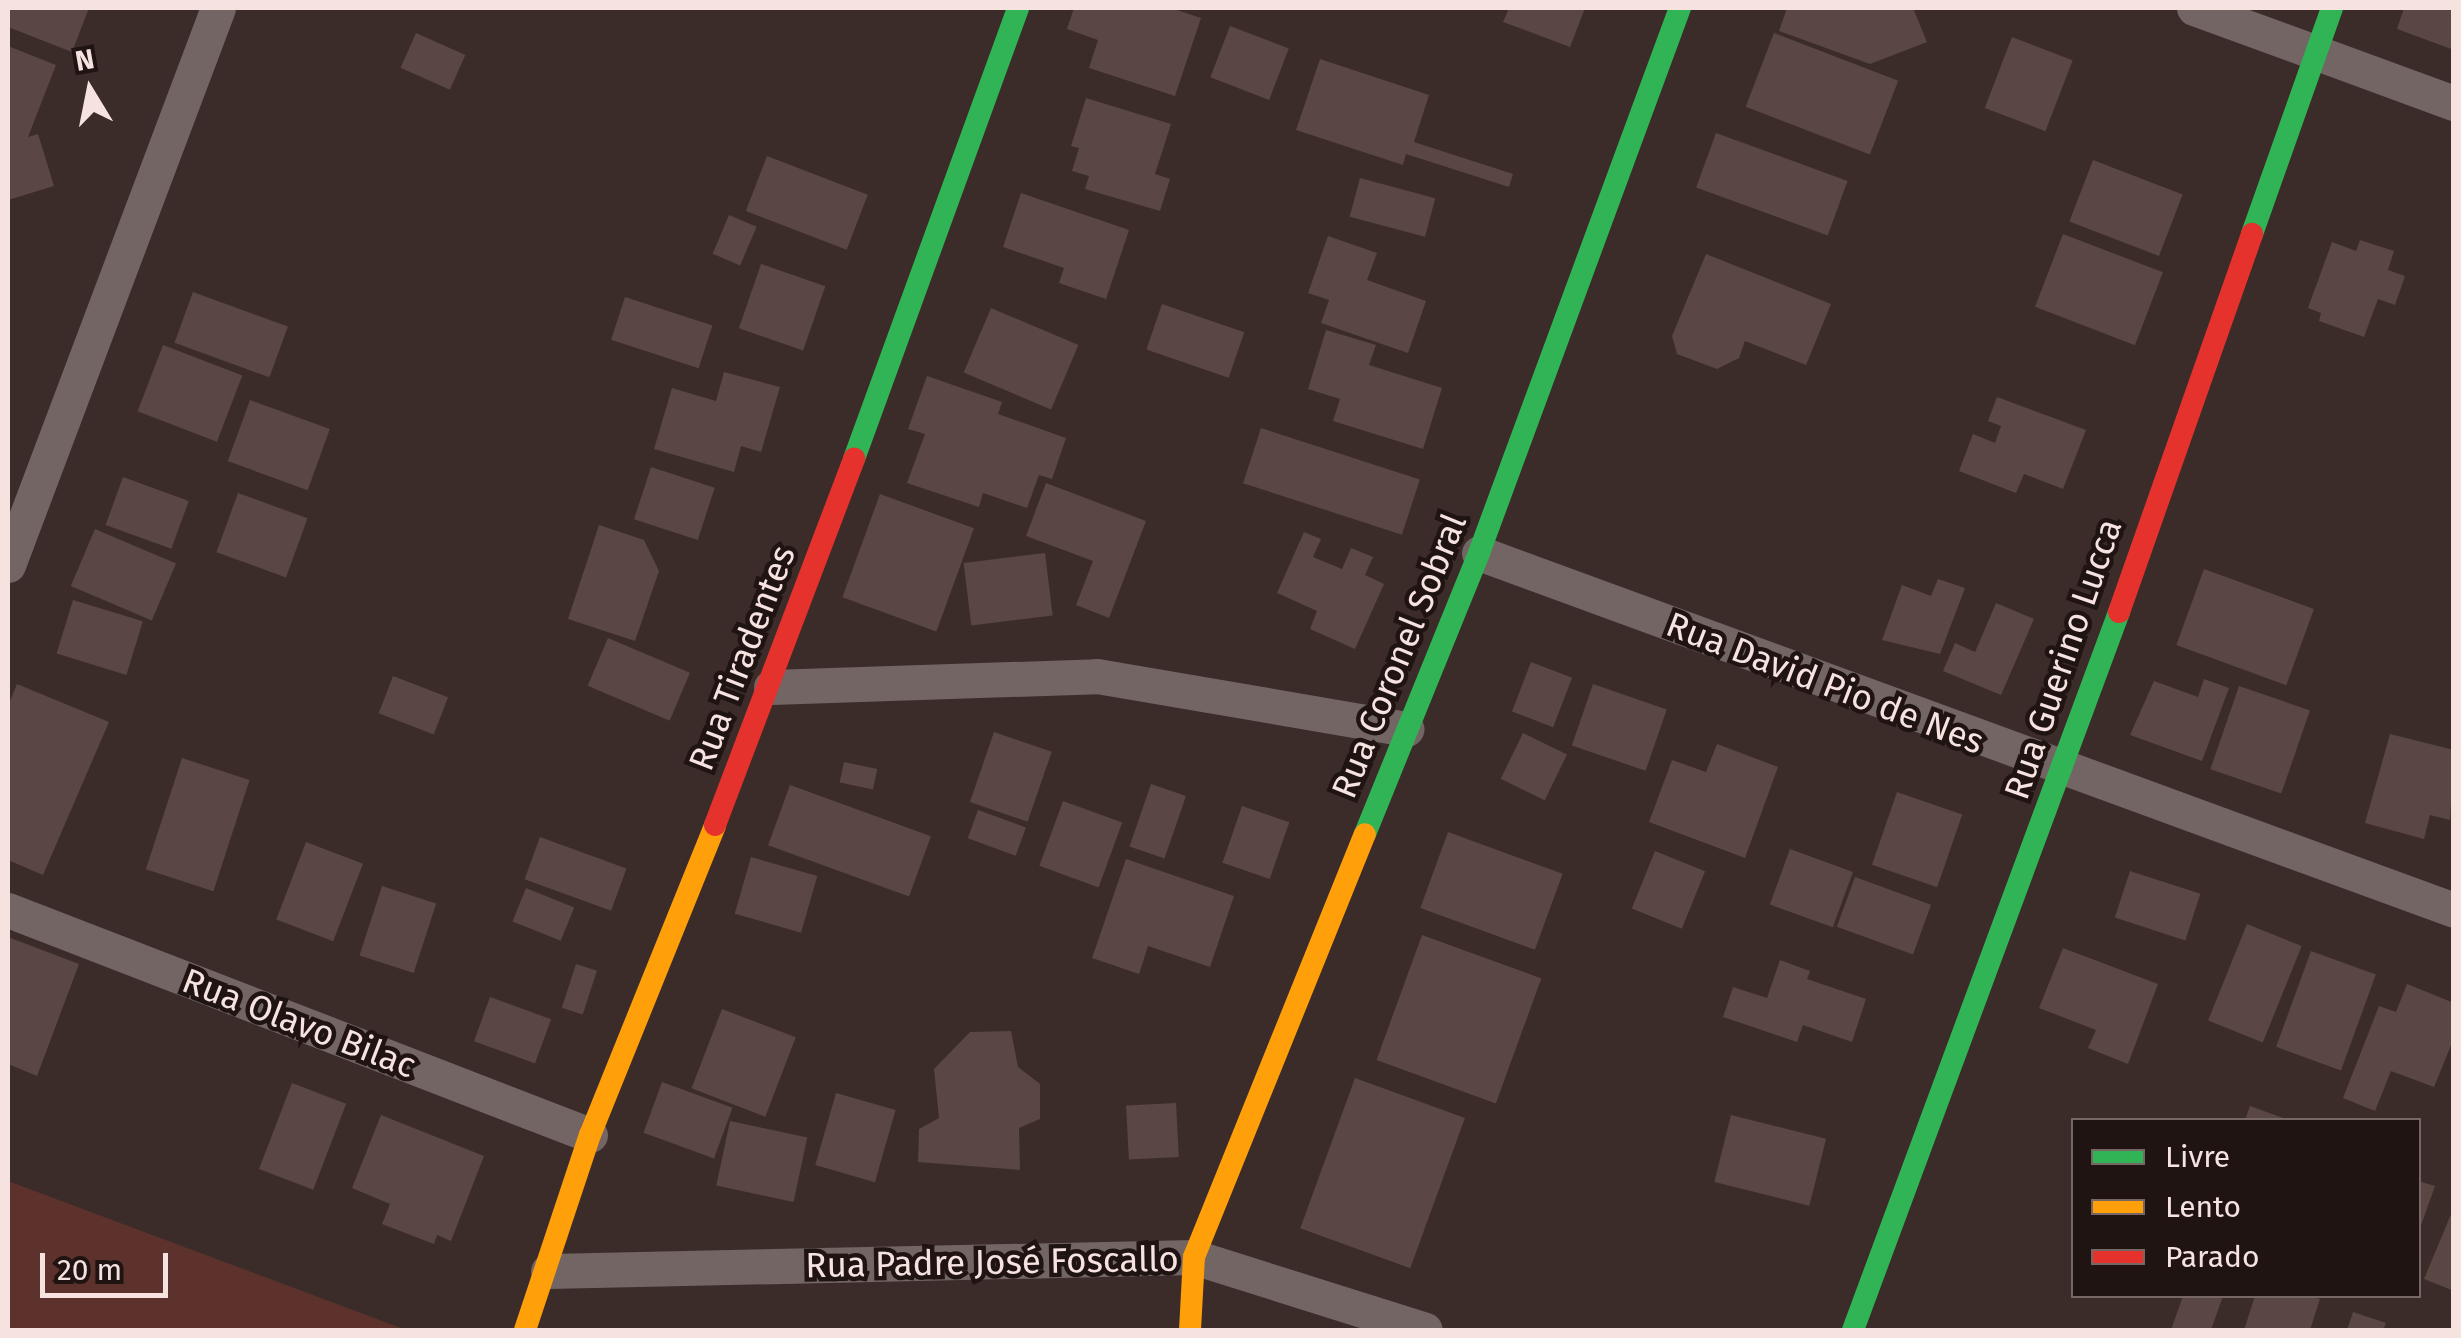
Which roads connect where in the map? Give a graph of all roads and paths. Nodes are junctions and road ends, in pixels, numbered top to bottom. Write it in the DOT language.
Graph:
graph roads {
  1 [pos="218,8"];
  2 [pos="1018,8"];
  3 [pos="1680,8"];
  4 [pos="2194,8"];
  5 [pos="2332,8"];
  6 [pos="2314,52"];
  7 [pos="2454,103"];
  8 [pos="1479,553"];
  9 [pos="8,564"];
  10 [pos="770,688"];
  11 [pos="1407,728"];
  12 [pos="2062,772"];
  13 [pos="8,910"];
  14 [pos="2454,910"];
  15 [pos="590,1136"];
  16 [pos="1194,1257"];
  17 [pos="548,1271"];
  18 [pos="525,1330"];
  19 [pos="1190,1330"];
  20 [pos="1425,1330"];
  21 [pos="1854,1330"];
  1 -- 9 [label="street"];
  2 -- 10 [label="street, Rua Tiradentes"];
  3 -- 8 [label="street, Rua Coronel Sobral"];
  4 -- 6 [label="street"];
  5 -- 6 [label="street, Rua Guerino Lucca"];
  6 -- 7 [label="street"];
  6 -- 12 [label="street, Rua Guerino Lucca"];
  8 -- 11 [label="street, Rua Coronel Sobral"];
  8 -- 12 [label="street, Rua David Pio de Nes"];
  10 -- 11 [label="street"];
  10 -- 15 [label="street, Rua Tiradentes"];
  11 -- 16 [label="street, Rua Coronel Sobral"];
  12 -- 14 [label="street, Rua David Pio de Nes"];
  12 -- 21 [label="street, Rua Guerino Lucca"];
  13 -- 15 [label="street, Rua Olavo Bilac"];
  15 -- 17 [label="street, Rua Tiradentes"];
  16 -- 17 [label="street, Rua Padre José Foscallo"];
  16 -- 19 [label="street, Rua Coronel Sobral"];
  16 -- 20 [label="street, Rua Padre José Foscallo"];
  17 -- 18 [label="street, Rua Tiradentes"];
}
